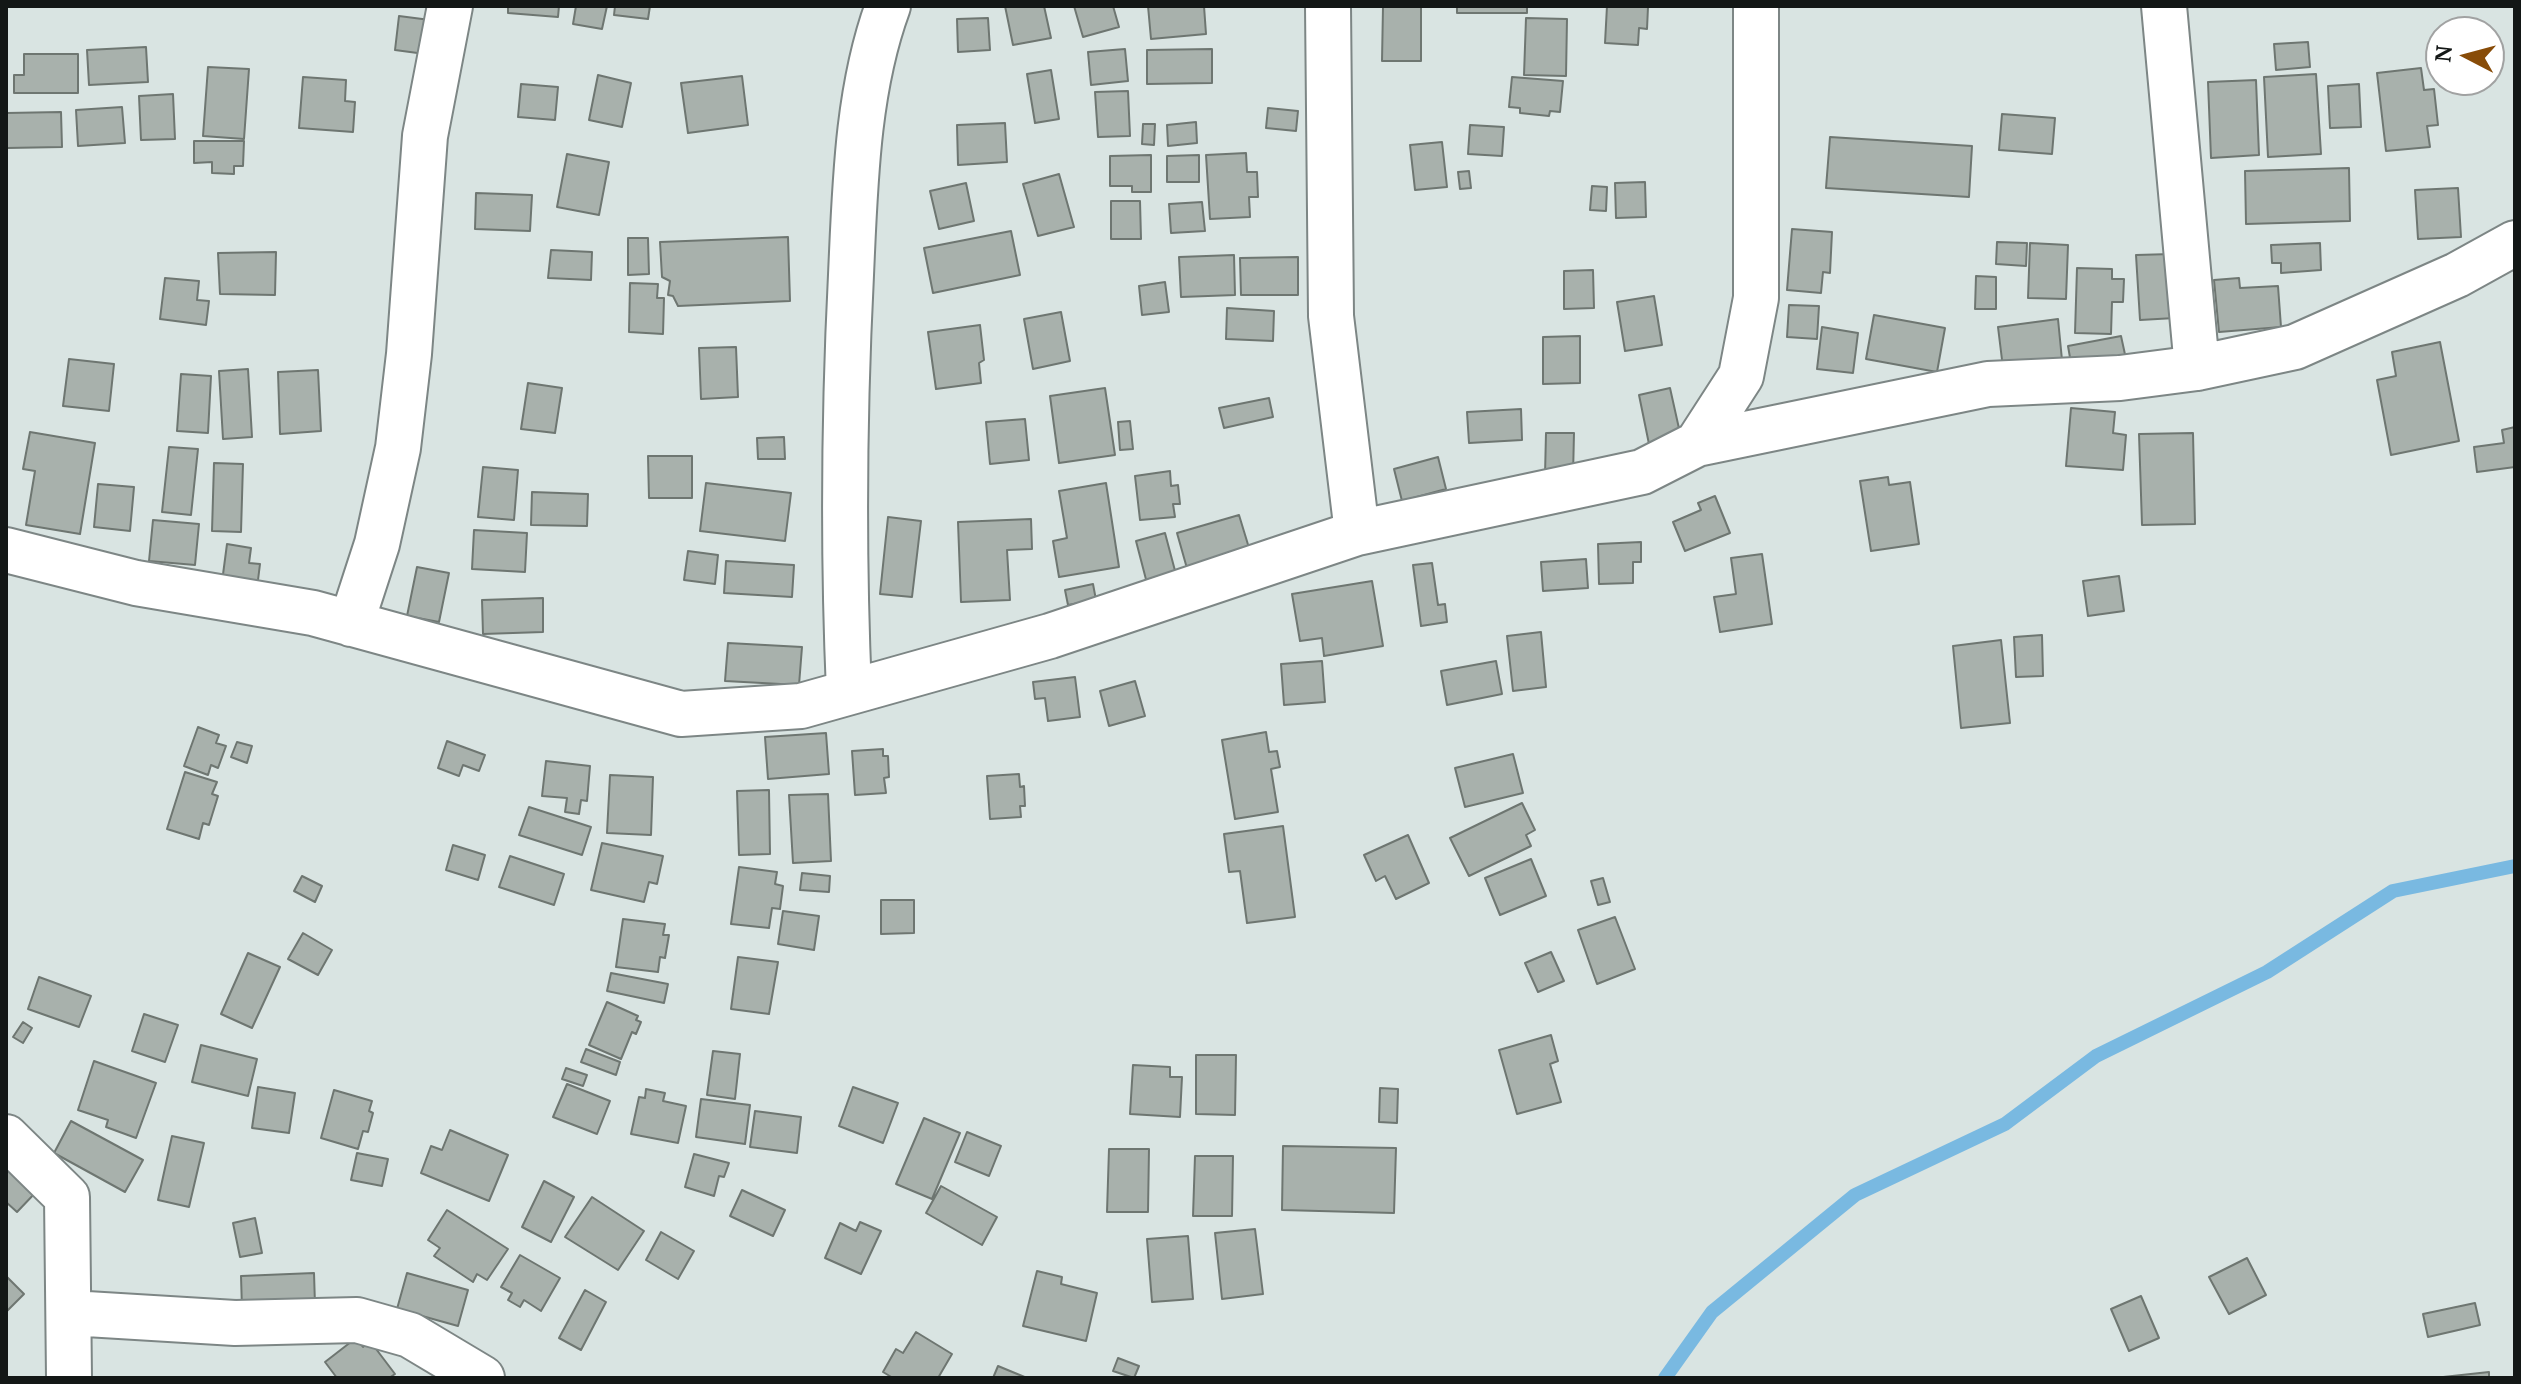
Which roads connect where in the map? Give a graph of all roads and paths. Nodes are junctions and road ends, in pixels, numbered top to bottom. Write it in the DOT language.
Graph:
graph roads {
  1 [pos="450,6"];
  2 [pos="888,6"];
  3 [pos="1328,6"];
  4 [pos="1756,6"];
  5 [pos="2164,6"];
  6 [pos="2515,243"];
  7 [pos="2197,368"];
  8 [pos="1697,444"];
  9 [pos="1357,533"];
  10 [pos="6,550"];
  11 [pos="351,624"];
  12 [pos="849,692"];
  13 [pos="6,1137"];
  14 [pos="70,1313"];
  15 [pos="69,1378"];
  16 [pos="482,1378"];
  1 -- 11 [label="street"];
  2 -- 12 [label="street"];
  3 -- 9 [label="street"];
  4 -- 8 [label="street"];
  5 -- 7 [label="street"];
  6 -- 7 [label="street"];
  7 -- 8 [label="street"];
  8 -- 9 [label="street"];
  9 -- 12 [label="street"];
  10 -- 11 [label="street"];
  11 -- 12 [label="street"];
  13 -- 14 [label="street"];
  14 -- 15 [label="street"];
  14 -- 16 [label="street"];
}
